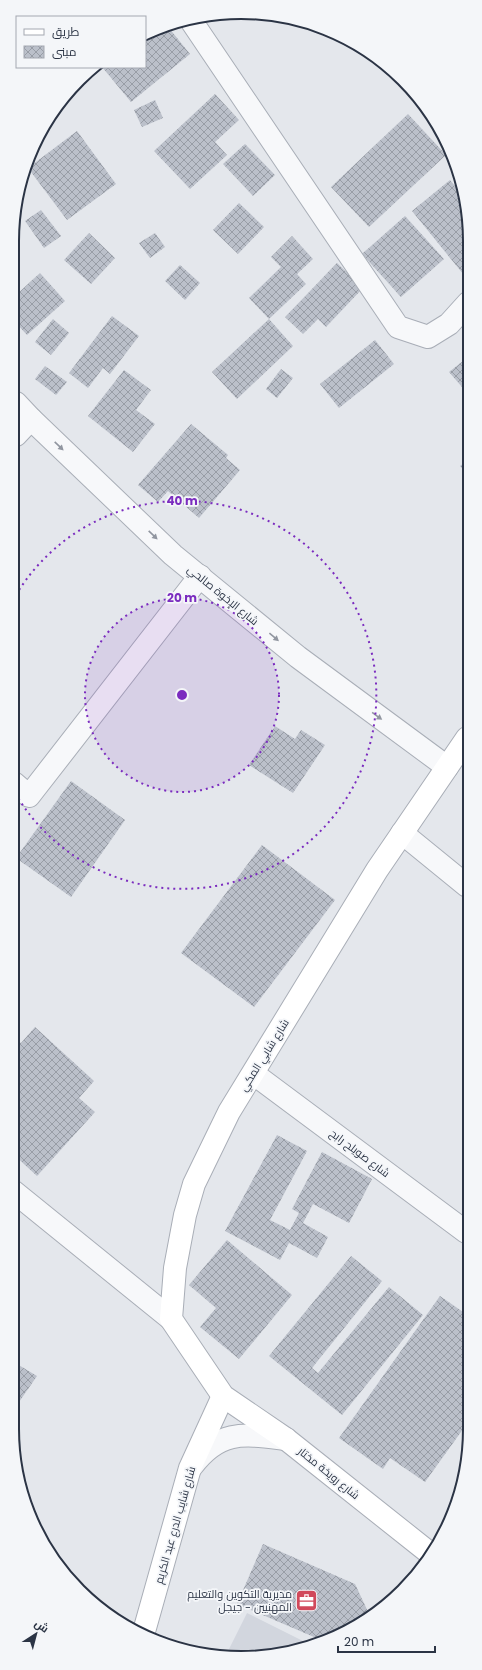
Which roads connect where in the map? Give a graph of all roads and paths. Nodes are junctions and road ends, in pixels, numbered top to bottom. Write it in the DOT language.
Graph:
graph roads {
  1 [pos="194,24"];
  2 [pos="463,308"];
  3 [pos="19,405"];
  4 [pos="31,419"];
  5 [pos="19,432"];
  6 [pos="200,576"];
  7 [pos="463,744"];
  8 [pos="447,767"];
  9 [pos="19,787"];
  10 [pos="402,833"];
  11 [pos="463,883"];
  12 [pos="254,1074"];
  13 [pos="19,1195"];
  14 [pos="463,1230"];
  15 [pos="171,1319"];
  16 [pos="223,1396"];
  17 [pos="286,1439"];
  18 [pos="190,1468"];
  19 [pos="427,1551"];
  20 [pos="145,1629"];
  1 -- 2 [label="street"];
  3 -- 4 [label="street, شارع الإخوة صالحي"];
  4 -- 5 [label="street"];
  4 -- 6 [label="street, شارع الإخوة صالحي, one-way"];
  6 -- 8 [label="street, شارع الإخوة صالحي, one-way"];
  6 -- 9 [label="street"];
  7 -- 8 [label="main road, شارع شابي المكي"];
  8 -- 10 [label="main road, شارع شابي المكي"];
  10 -- 11 [label="street"];
  10 -- 12 [label="main road, شارع شابي المكي"];
  12 -- 14 [label="street, شارع صويلح رابح"];
  12 -- 15 [label="main road, شارع شابي المكي"];
  13 -- 15 [label="street"];
  15 -- 16 [label="main road"];
  16 -- 17 [label="main road, شارع رويخة مختار"];
  16 -- 18 [label="main road, شارع شايب الدرع عبد الكريم"];
  17 -- 18 [label="street"];
  17 -- 19 [label="main road, شارع رويخة مختار"];
  18 -- 20 [label="main road, شارع شايب الدرع عبد الكريم"];
}
